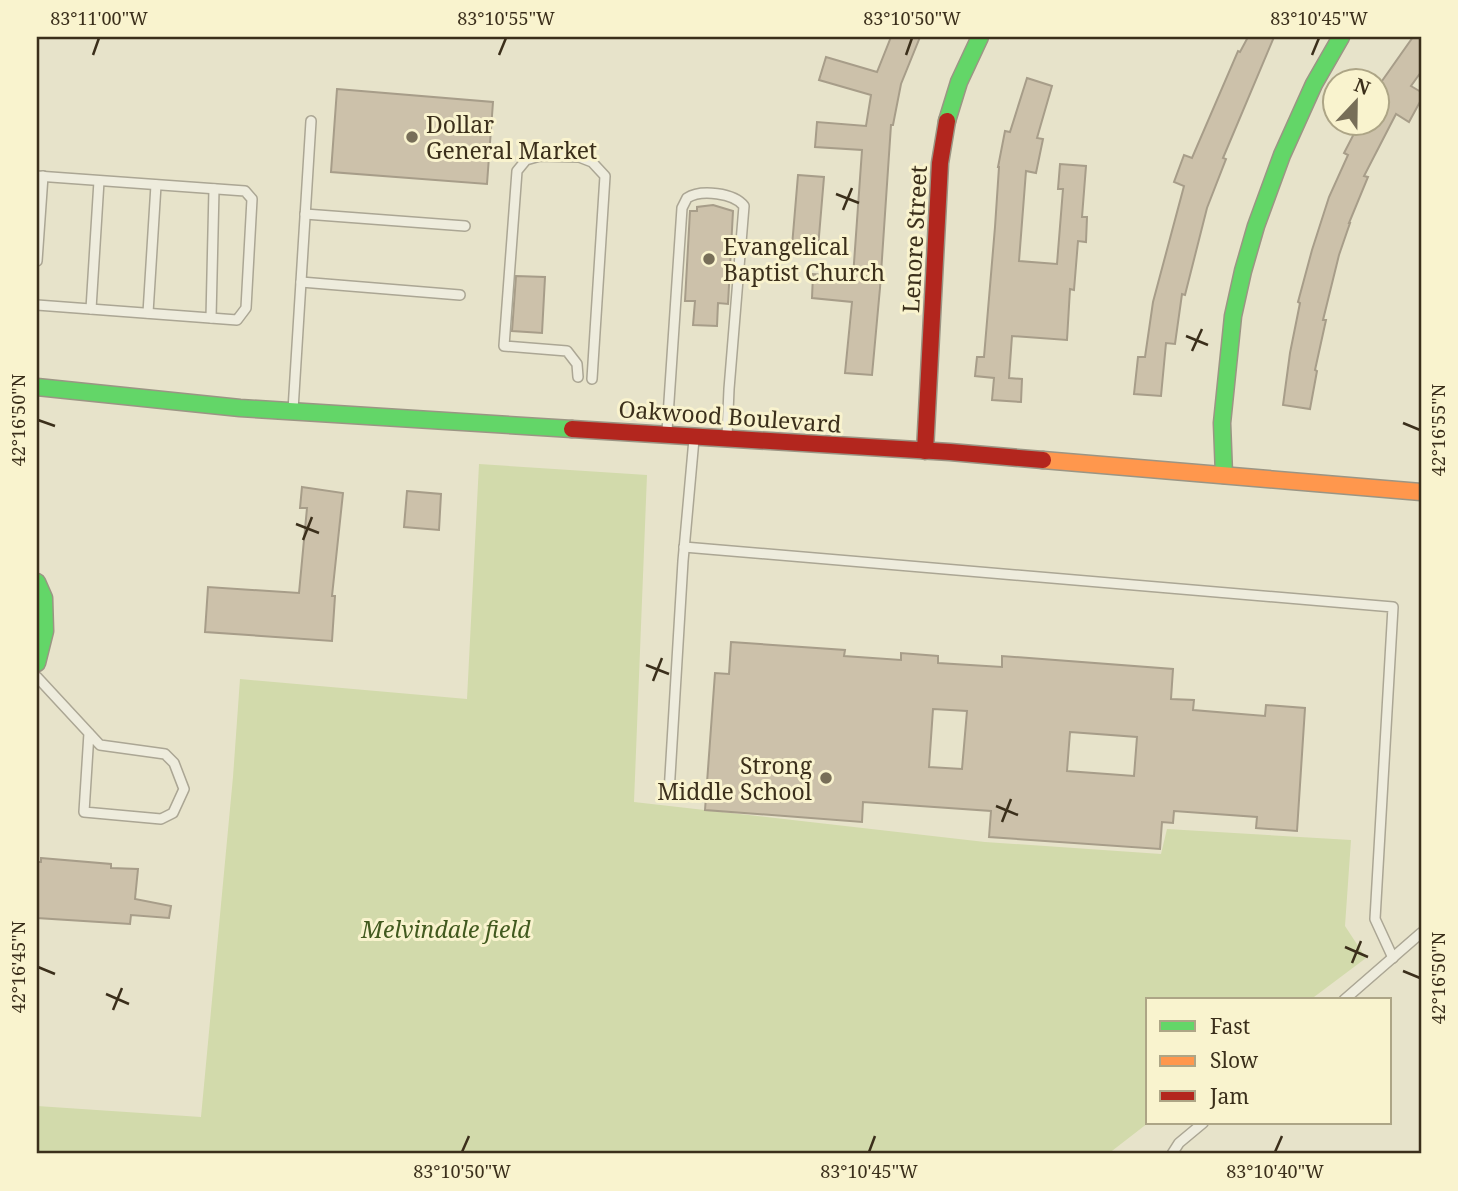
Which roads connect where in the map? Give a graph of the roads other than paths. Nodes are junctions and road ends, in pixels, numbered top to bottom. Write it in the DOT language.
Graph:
graph roads {
  1 [pos="980,37"];
  2 [pos="1341,37"];
  3 [pos="311,121"];
  4 [pos="40,176"];
  5 [pos="99,181"];
  6 [pos="156,185"];
  7 [pos="214,189"];
  8 [pos="306,214"];
  9 [pos="464,226"];
  10 [pos="37,261"];
  11 [pos="301,282"];
  12 [pos="460,295"];
  13 [pos="37,305"];
  14 [pos="91,309"];
  15 [pos="148,313"];
  16 [pos="211,318"];
  17 [pos="578,377"];
  18 [pos="592,379"];
  19 [pos="37,387"];
  20 [pos="293,412"];
  21 [pos="667,434"];
  22 [pos="694,436"];
  23 [pos="727,438"];
  24 [pos="925,451"];
  25 [pos="1224,475"];
  26 [pos="1421,492"];
  27 [pos="684,547"];
  28 [pos="37,582"];
  29 [pos="37,663"];
  30 [pos="37,677"];
  31 [pos="89,733"];
  32 [pos="669,793"];
  33 [pos="1421,933"];
  34 [pos="1393,958"];
  35 [pos="1346,998"];
  36 [pos="1202,1124"];
  37 [pos="1172,1154"];
  1 -- 24 [label="main road, Lenore Street"];
  2 -- 25 [label="main road"];
  3 -- 8 [label="lane"];
  4 -- 5 [label="lane"];
  4 -- 10 [label="lane"];
  5 -- 6 [label="lane"];
  5 -- 14 [label="lane"];
  6 -- 7 [label="lane"];
  6 -- 15 [label="lane"];
  7 -- 16 [label="lane"];
  7 -- 16 [label="lane"];
  8 -- 9 [label="lane"];
  8 -- 11 [label="lane"];
  11 -- 12 [label="lane"];
  11 -- 20 [label="lane"];
  13 -- 14 [label="lane"];
  14 -- 15 [label="lane"];
  15 -- 16 [label="lane"];
  17 -- 18 [label="lane"];
  19 -- 20 [label="main road, Oakwood Boulevard"];
  20 -- 21 [label="main road, Oakwood Boulevard"];
  21 -- 22 [label="main road, Oakwood Boulevard"];
  21 -- 23 [label="lane"];
  22 -- 23 [label="main road, Oakwood Boulevard"];
  22 -- 27 [label="lane"];
  23 -- 24 [label="main road, Oakwood Boulevard"];
  24 -- 25 [label="main road, Oakwood Boulevard"];
  25 -- 26 [label="main road, Oakwood Boulevard"];
  27 -- 32 [label="lane"];
  27 -- 34 [label="lane"];
  28 -- 29 [label="main road"];
  30 -- 31 [label="lane"];
  31 -- 31 [label="lane"];
  33 -- 34 [label="lane"];
  34 -- 35 [label="lane"];
  36 -- 37 [label="lane"];
}
